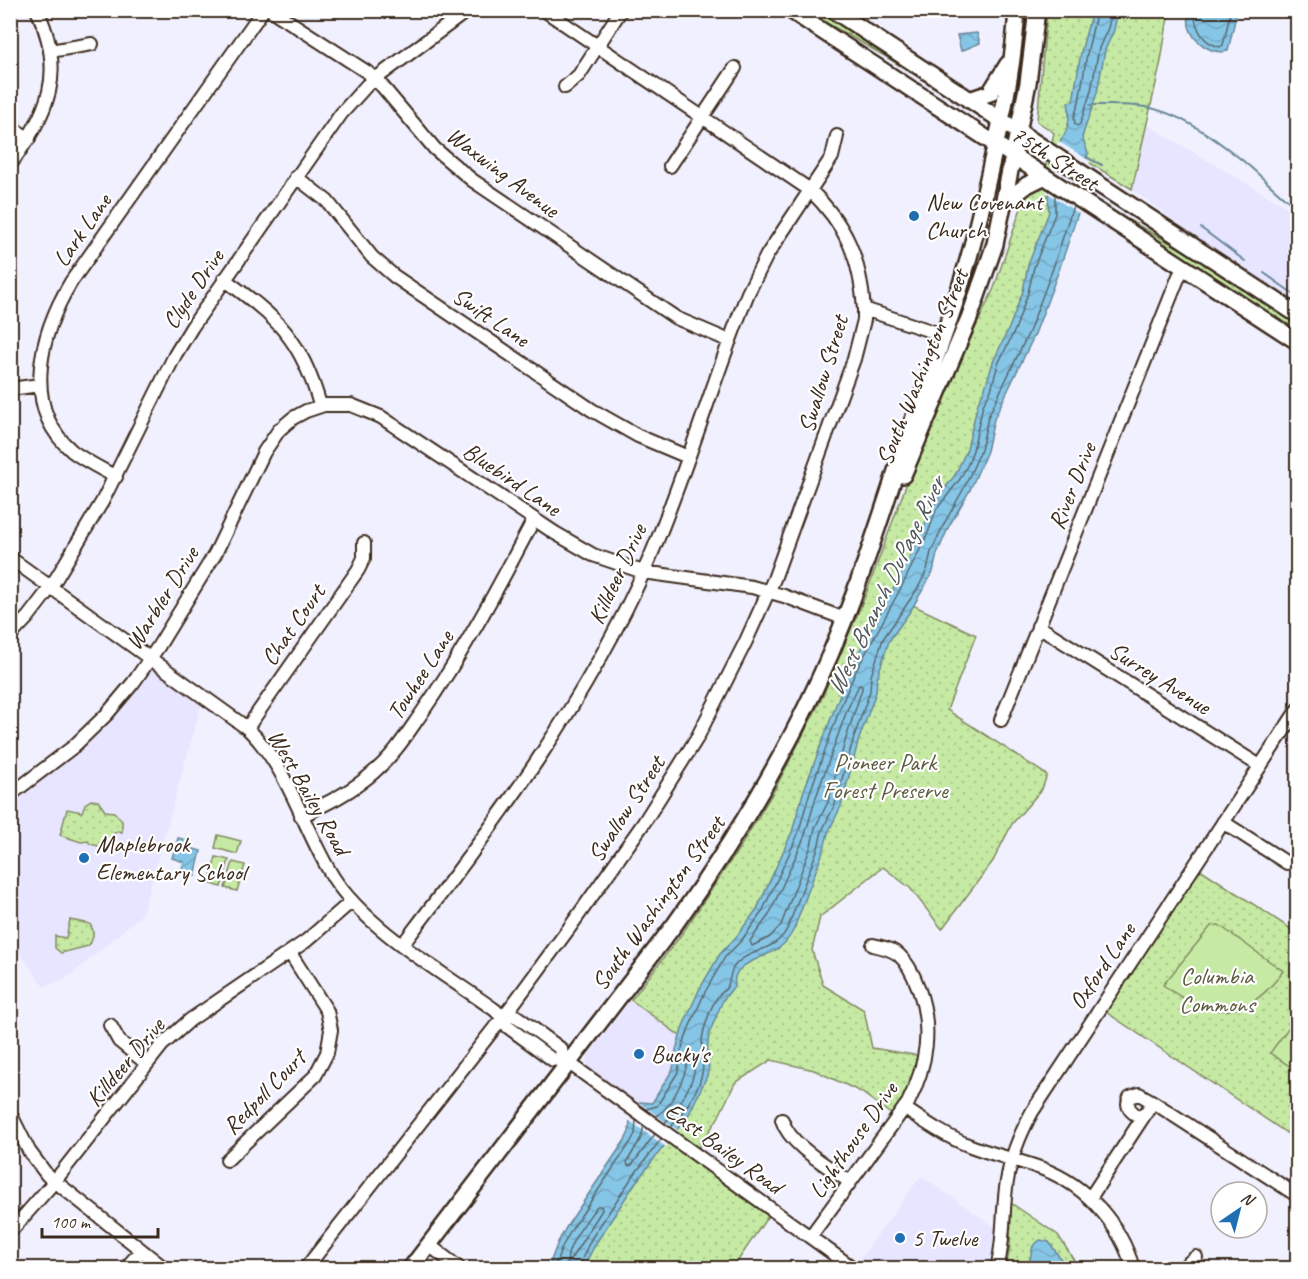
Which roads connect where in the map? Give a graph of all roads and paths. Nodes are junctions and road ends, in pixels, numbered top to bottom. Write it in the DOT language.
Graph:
graph roads {
  1 [pos="37,10"];
  2 [pos="263,10"];
  3 [pos="271,10"];
  4 [pos="468,10"];
  5 [pos="544,10"];
  6 [pos="621,10"];
  7 [pos="790,10"];
  8 [pos="833,10"];
  9 [pos="1017,10"];
  10 [pos="1036,10"];
  11 [pos="1294,10"];
  12 [pos="1298,14"];
  13 [pos="92,45"];
  14 [pos="598,46"];
  15 [pos="50,51"];
  16 [pos="1011,59"];
  17 [pos="735,68"];
  18 [pos="375,79"];
  19 [pos="564,87"];
  20 [pos="969,100"];
  21 [pos="703,117"];
  22 [pos="1002,122"];
  23 [pos="10,126"];
  24 [pos="1018,133"];
  25 [pos="837,136"];
  26 [pos="28,139"];
  27 [pos="995,146"];
  28 [pos="1013,157"];
  29 [pos="10,165"];
  30 [pos="670,166"];
  31 [pos="296,177"];
  32 [pos="1042,177"];
  33 [pos="810,190"];
  34 [pos="1003,204"];
  35 [pos="1184,268"];
  36 [pos="224,279"];
  37 [pos="864,309"];
  38 [pos="1298,315"];
  39 [pos="943,335"];
  40 [pos="730,341"];
  41 [pos="1298,342"];
  42 [pos="40,385"];
  43 [pos="10,389"];
  44 [pos="320,405"];
  45 [pos="688,457"];
  46 [pos="116,477"];
  47 [pos="534,519"];
  48 [pos="879,526"];
  49 [pos="364,543"];
  50 [pos="10,558"];
  51 [pos="643,572"];
  52 [pos="51,587"];
  53 [pos="768,591"];
  54 [pos="845,619"];
  55 [pos="1038,626"];
  56 [pos="10,636"];
  57 [pos="151,658"];
  58 [pos="1298,709"];
  59 [pos="1001,720"];
  60 [pos="247,728"];
  61 [pos="1260,766"];
  62 [pos="10,795"];
  63 [pos="301,816"];
  64 [pos="1223,822"];
  65 [pos="1287,863"];
  66 [pos="352,901"];
  67 [pos="403,944"];
  68 [pos="873,945"];
  69 [pos="290,953"];
  70 [pos="502,1017"];
  71 [pos="110,1025"];
  72 [pos="566,1060"];
  73 [pos="146,1063"];
  74 [pos="1152,1102"];
  75 [pos="904,1108"];
  76 [pos="10,1113"];
  77 [pos="1142,1119"];
  78 [pos="782,1120"];
  79 [pos="227,1160"];
  80 [pos="1011,1160"];
  81 [pos="54,1182"];
  82 [pos="850,1182"];
  83 [pos="1298,1196"];
  84 [pos="1090,1198"];
  85 [pos="10,1232"];
  86 [pos="810,1237"];
  87 [pos="429,1245"];
  88 [pos="141,1251"];
  89 [pos="1196,1257"];
  90 [pos="126,1269"];
  91 [pos="164,1269"];
  92 [pos="306,1269"];
  93 [pos="411,1269"];
  94 [pos="459,1269"];
  95 [pos="853,1269"];
  96 [pos="997,1269"];
  97 [pos="1133,1269"];
  98 [pos="1182,1269"];
  1 -- 15 [label="street"];
  2 -- 42 [label="street, Lark Lane"];
  3 -- 18 [label="street, Waxwing Avenue"];
  4 -- 18 [label="street, Clyde Drive"];
  5 -- 14 [label="street, Swallow Street"];
  6 -- 14 [label="street"];
  7 -- 27 [label="main road, 75th Street"];
  8 -- 20 [label="main road, 75th Street"];
  9 -- 16 [label="main road, South Washington Street"];
  10 -- 24 [label="main road, South Washington Street"];
  11 -- 12 [label="street"];
  13 -- 15 [label="street"];
  14 -- 19 [label="street"];
  14 -- 21 [label="street, Swallow Street"];
  15 -- 26 [label="street"];
  16 -- 20 [label="main road"];
  16 -- 22 [label="main road, South Washington Street"];
  17 -- 21 [label="street"];
  18 -- 31 [label="street, Clyde Drive"];
  18 -- 40 [label="street, Waxwing Avenue"];
  20 -- 22 [label="main road, 75th Street"];
  21 -- 30 [label="street"];
  21 -- 33 [label="street, Swallow Street"];
  22 -- 24 [label="main road, 75th Street"];
  22 -- 27 [label="main road, South Washington Street"];
  23 -- 26 [label="street"];
  24 -- 28 [label="main road, South Washington Street"];
  24 -- 38 [label="main road, 75th Street"];
  25 -- 33 [label="street, Killdeer Drive"];
  26 -- 29 [label="street"];
  27 -- 28 [label="main road, 75th Street"];
  27 -- 39 [label="main road, South Washington Street"];
  28 -- 32 [label="main road, 75th Street"];
  28 -- 34 [label="main road, South Washington Street"];
  31 -- 36 [label="street, Clyde Drive"];
  31 -- 45 [label="street, Swift Lane"];
  32 -- 34 [label="main road"];
  32 -- 35 [label="main road, 75th Street"];
  33 -- 37 [label="street, Swallow Street"];
  33 -- 40 [label="street, Killdeer Drive"];
  34 -- 48 [label="main road, South Washington Street"];
  35 -- 41 [label="main road, 75th Street"];
  35 -- 55 [label="street, River Drive"];
  36 -- 44 [label="street"];
  36 -- 46 [label="street, Clyde Drive"];
  37 -- 39 [label="street"];
  37 -- 53 [label="street, Swallow Street"];
  39 -- 48 [label="main road, South Washington Street"];
  40 -- 45 [label="street, Killdeer Drive"];
  42 -- 43 [label="street"];
  42 -- 46 [label="street, Lark Lane"];
  44 -- 47 [label="street, Bluebird Lane"];
  44 -- 57 [label="street, Warbler Drive"];
  45 -- 51 [label="street, Killdeer Drive"];
  46 -- 52 [label="street, Clyde Drive"];
  47 -- 51 [label="street, Bluebird Lane"];
  47 -- 63 [label="street, Towhee Lane"];
  48 -- 54 [label="main road, South Washington Street"];
  49 -- 60 [label="street, Chat Court"];
  50 -- 52 [label="street, West Bailey Road"];
  51 -- 53 [label="street, Bluebird Lane"];
  51 -- 67 [label="street, Killdeer Drive"];
  52 -- 56 [label="street, Clyde Drive"];
  52 -- 57 [label="street, West Bailey Road"];
  53 -- 54 [label="street, Bluebird Lane"];
  53 -- 70 [label="street, Swallow Street"];
  54 -- 72 [label="main road, South Washington Street"];
  55 -- 59 [label="street, River Drive"];
  55 -- 61 [label="street, Surrey Avenue"];
  57 -- 60 [label="street, West Bailey Road"];
  57 -- 62 [label="street, Warbler Drive"];
  58 -- 61 [label="street, Oxford Lane"];
  60 -- 63 [label="street, West Bailey Road"];
  61 -- 64 [label="street, Oxford Lane"];
  63 -- 66 [label="street, West Bailey Road"];
  64 -- 65 [label="street"];
  64 -- 80 [label="street, Oxford Lane"];
  66 -- 67 [label="street, West Bailey Road"];
  66 -- 69 [label="street, Killdeer Drive"];
  67 -- 70 [label="street, West Bailey Road"];
  68 -- 75 [label="street, Lighthouse Drive"];
  69 -- 73 [label="street, Killdeer Drive"];
  69 -- 79 [label="street, Redpoll Court"];
  70 -- 72 [label="street, West Bailey Road"];
  70 -- 92 [label="street, Swallow Street"];
  71 -- 73 [label="street"];
  72 -- 86 [label="street, East Bailey Road"];
  72 -- 87 [label="main road, South Washington Street"];
  73 -- 81 [label="street, Killdeer Drive"];
  74 -- 77 [label="street"];
  74 -- 77 [label="street"];
  74 -- 83 [label="street"];
  75 -- 80 [label="street"];
  75 -- 82 [label="street, Lighthouse Drive"];
  76 -- 81 [label="street"];
  77 -- 84 [label="street"];
  78 -- 82 [label="street"];
  80 -- 84 [label="street"];
  80 -- 96 [label="street, Oxford Lane"];
  81 -- 85 [label="street, Killdeer Drive"];
  81 -- 88 [label="street"];
  82 -- 86 [label="street, Lighthouse Drive"];
  84 -- 97 [label="street"];
  86 -- 95 [label="street, East Bailey Road"];
  87 -- 93 [label="main road, South Washington Street"];
  87 -- 94 [label="street"];
  88 -- 90 [label="street"];
  88 -- 91 [label="street"];
  89 -- 98 [label="street"];
}
